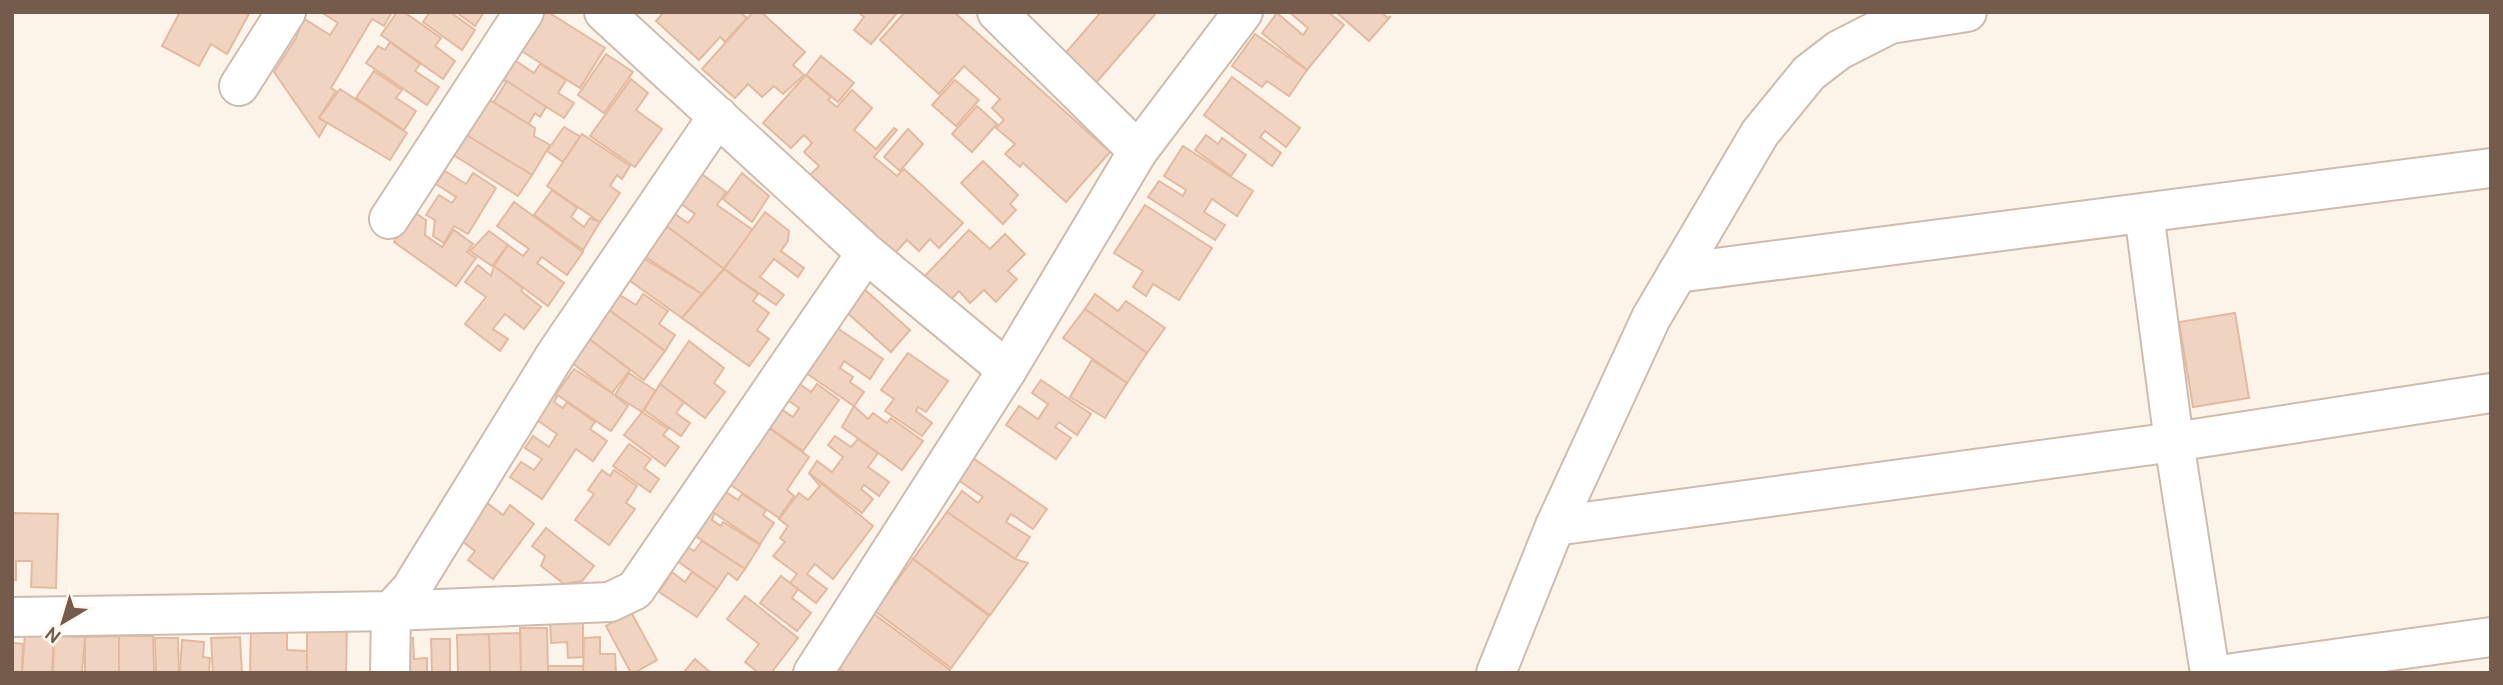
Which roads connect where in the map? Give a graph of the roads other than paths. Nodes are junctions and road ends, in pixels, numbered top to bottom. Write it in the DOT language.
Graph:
graph roads {
  1 [pos="286,12"];
  2 [pos="524,12"];
  3 [pos="604,12"];
  4 [pos="996,12"];
  5 [pos="1243,12"];
  6 [pos="1967,12"];
  7 [pos="239,86"];
  8 [pos="718,116"];
  9 [pos="1138,151"];
  10 [pos="2491,168"];
  11 [pos="2144,213"];
  12 [pos="389,219"];
  13 [pos="866,253"];
  14 [pos="1677,273"];
  15 [pos="1007,370"];
  16 [pos="2491,393"];
  17 [pos="2174,442"];
  18 [pos="1555,526"];
  19 [pos="391,611"];
  20 [pos="12,617"];
  21 [pos="2491,636"];
  22 [pos="390,673"];
  23 [pos="813,673"];
  24 [pos="1496,673"];
  25 [pos="2210,673"];
  26 [pos="2233,673"];
  1 -- 7 [label="street"];
  2 -- 12 [label="street"];
  3 -- 8 [label="street"];
  4 -- 9 [label="street"];
  5 -- 9 [label="street"];
  6 -- 14 [label="street"];
  8 -- 13 [label="street"];
  8 -- 19 [label="street"];
  9 -- 15 [label="street"];
  10 -- 11 [label="street"];
  11 -- 14 [label="street"];
  11 -- 17 [label="street"];
  13 -- 15 [label="street"];
  13 -- 19 [label="street"];
  14 -- 18 [label="street"];
  15 -- 23 [label="street"];
  16 -- 17 [label="street"];
  17 -- 18 [label="street"];
  17 -- 25 [label="street"];
  18 -- 24 [label="street"];
  19 -- 20 [label="street"];
  19 -- 22 [label="street"];
  21 -- 26 [label="street"];
}
